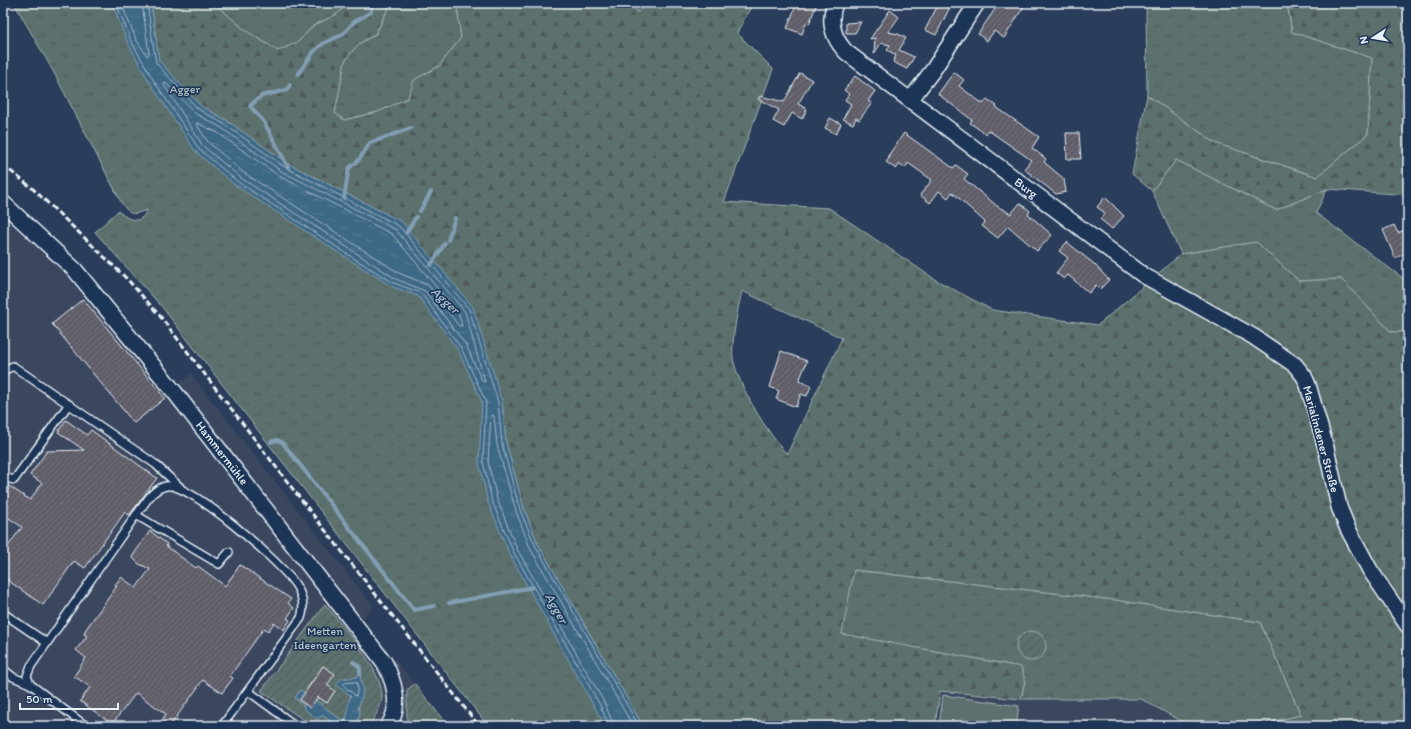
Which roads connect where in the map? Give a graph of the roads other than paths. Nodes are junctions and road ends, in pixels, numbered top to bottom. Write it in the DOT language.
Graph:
graph roads {
  1 [pos="835,3"];
  2 [pos="977,3"];
  3 [pos="911,99"];
  4 [pos="3,203"];
  5 [pos="1143,275"];
  6 [pos="3,371"];
  7 [pos="68,404"];
  8 [pos="3,477"];
  9 [pos="180,487"];
  10 [pos="136,515"];
  11 [pos="229,552"];
  12 [pos="3,613"];
  13 [pos="1408,626"];
  14 [pos="47,643"];
  15 [pos="3,669"];
  16 [pos="30,684"];
  17 [pos="248,691"];
  18 [pos="86,726"];
  19 [pos="222,726"];
  20 [pos="296,726"];
  21 [pos="388,726"];
  1 -- 3 [label="street, Burg"];
  2 -- 3 [label="street"];
  3 -- 5 [label="street, Burg"];
  4 -- 21 [label="street, Hammermühle"];
  5 -- 13 [label="street, Marialindener Straße"];
  6 -- 7 [label="lane"];
  7 -- 8 [label="lane"];
  7 -- 9 [label="lane"];
  9 -- 10 [label="lane"];
  9 -- 17 [label="lane"];
  10 -- 11 [label="lane"];
  10 -- 14 [label="lane"];
  12 -- 14 [label="lane"];
  14 -- 16 [label="lane"];
  15 -- 16 [label="lane"];
  16 -- 18 [label="lane"];
  17 -- 19 [label="lane"];
  17 -- 20 [label="lane"];
}
